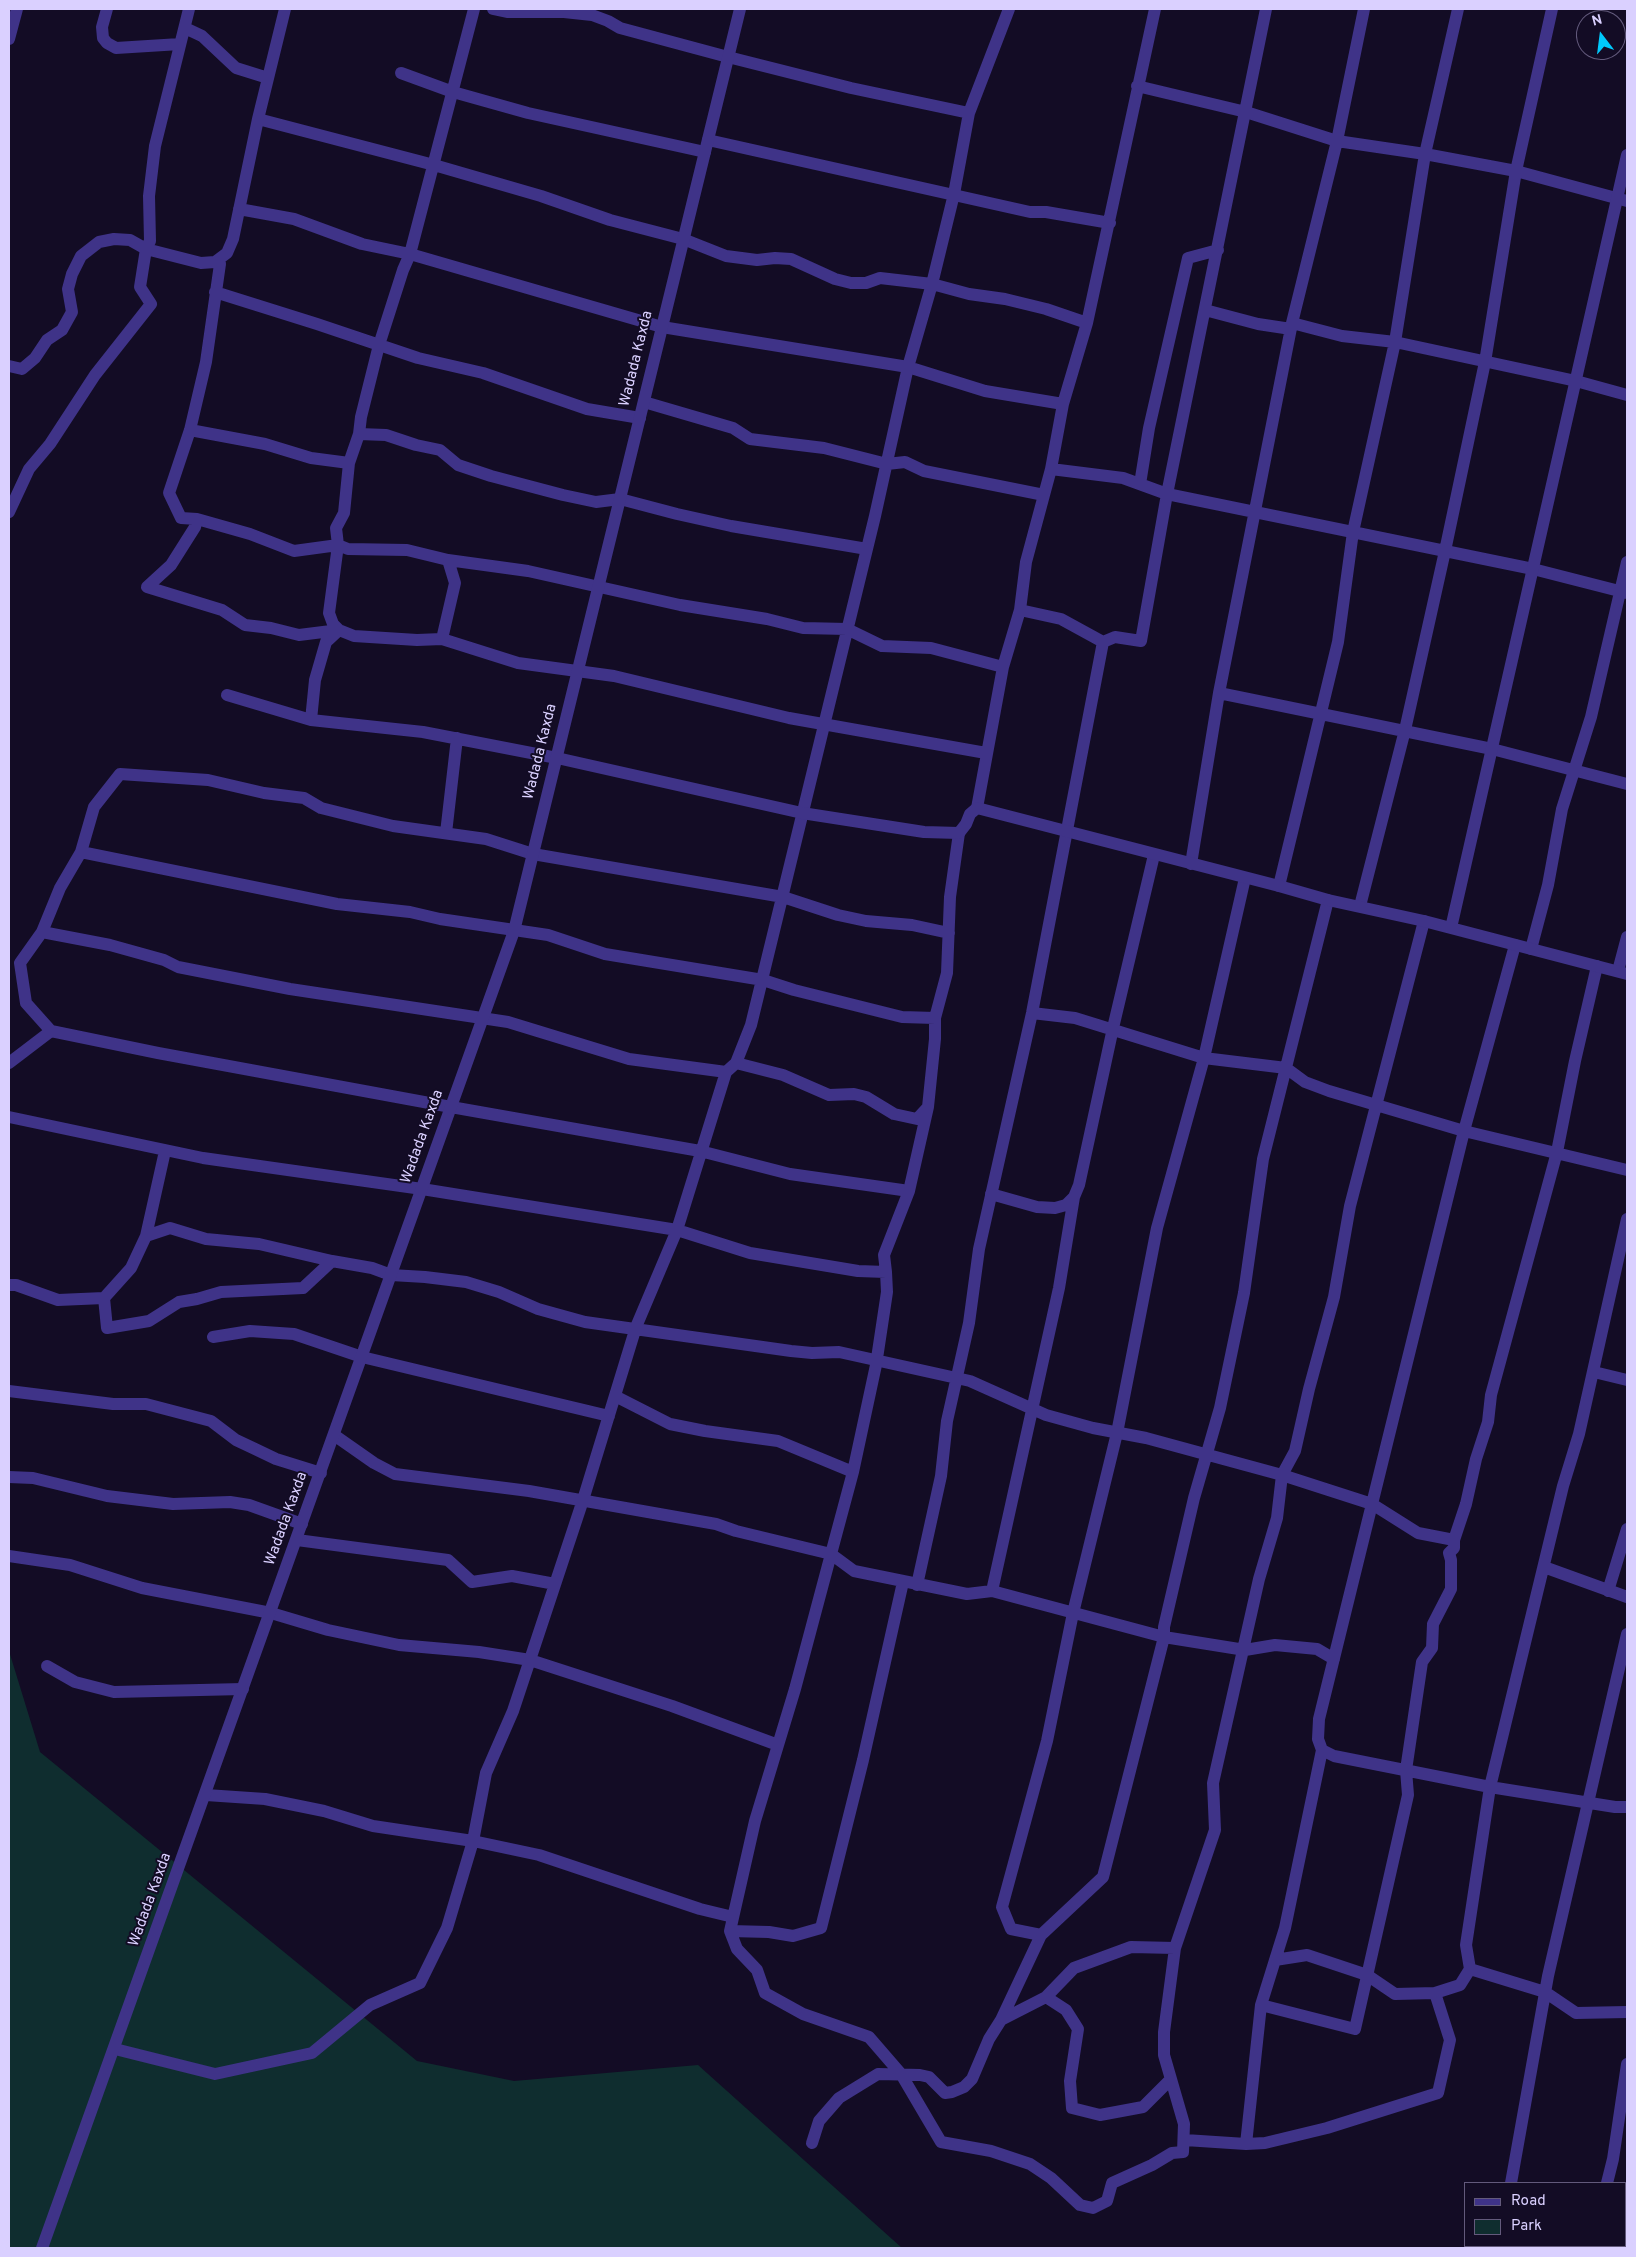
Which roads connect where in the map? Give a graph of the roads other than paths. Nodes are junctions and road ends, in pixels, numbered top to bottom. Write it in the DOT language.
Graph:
graph roads {
  1 [pos="17,9"];
  2 [pos="107,9"];
  3 [pos="189,9"];
  4 [pos="286,9"];
  5 [pos="474,9"];
  6 [pos="493,9"];
  7 [pos="740,9"];
  8 [pos="1009,9"];
  9 [pos="1155,9"];
  10 [pos="1266,9"];
  11 [pos="1364,9"];
  12 [pos="1458,9"];
  13 [pos="1552,9"];
  14 [pos="185,28"];
  15 [pos="9,39"];
  16 [pos="180,44"];
  17 [pos="728,57"];
  18 [pos="401,73"];
  19 [pos="268,78"];
  20 [pos="1137,86"];
  21 [pos="453,92"];
  22 [pos="1246,112"];
  23 [pos="969,113"];
  24 [pos="258,119"];
  25 [pos="1337,141"];
  26 [pos="706,146"];
  27 [pos="1425,154"];
  28 [pos="1627,155"];
  29 [pos="434,165"];
  30 [pos="1516,171"];
  31 [pos="954,194"];
  32 [pos="1622,199"];
  33 [pos="239,210"];
  34 [pos="1110,223"];
  35 [pos="684,239"];
  36 [pos="146,249"];
  37 [pos="1218,250"];
  38 [pos="410,254"];
  39 [pos="215,262"];
  40 [pos="932,284"];
  41 [pos="215,292"];
  42 [pos="1205,310"];
  43 [pos="1086,323"];
  44 [pos="662,326"];
  45 [pos="1291,326"];
  46 [pos="1394,342"];
  47 [pos="379,345"];
  48 [pos="1485,362"];
  49 [pos="9,366"];
  50 [pos="908,367"];
  51 [pos="1576,381"];
  52 [pos="1627,395"];
  53 [pos="644,402"];
  54 [pos="1063,404"];
  55 [pos="640,418"];
  56 [pos="190,430"];
  57 [pos="359,434"];
  58 [pos="349,463"];
  59 [pos="887,464"];
  60 [pos="1051,469"];
  61 [pos="1140,484"];
  62 [pos="1167,494"];
  63 [pos="1044,496"];
  64 [pos="620,499"];
  65 [pos="9,512"];
  66 [pos="1255,513"];
  67 [pos="197,518"];
  68 [pos="1353,532"];
  69 [pos="338,545"];
  70 [pos="867,549"];
  71 [pos="1445,551"];
  72 [pos="448,560"];
  73 [pos="1627,562"];
  74 [pos="1533,569"];
  75 [pos="599,587"];
  76 [pos="1624,592"];
  77 [pos="1020,610"];
  78 [pos="847,629"];
  79 [pos="339,630"];
  80 [pos="442,639"];
  81 [pos="1104,642"];
  82 [pos="1003,667"];
  83 [pos="578,672"];
  84 [pos="1219,693"];
  85 [pos="227,695"];
  86 [pos="1320,714"];
  87 [pos="311,720"];
  88 [pos="824,724"];
  89 [pos="1405,730"];
  90 [pos="457,738"];
  91 [pos="1492,749"];
  92 [pos="986,753"];
  93 [pos="557,758"];
  94 [pos="1576,769"];
  95 [pos="1627,784"];
  96 [pos="977,808"];
  97 [pos="802,813"];
  98 [pos="1066,830"];
  99 [pos="446,833"];
  100 [pos="959,833"];
  101 [pos="81,852"];
  102 [pos="533,854"];
  103 [pos="1154,855"];
  104 [pos="1191,864"];
  105 [pos="1245,878"];
  106 [pos="1279,886"];
  107 [pos="782,898"];
  108 [pos="1328,900"];
  109 [pos="1360,906"];
  110 [pos="1424,921"];
  111 [pos="1451,928"];
  112 [pos="514,931"];
  113 [pos="42,932"];
  114 [pos="949,933"];
  115 [pos="1627,936"];
  116 [pos="1515,945"];
  117 [pos="1531,949"];
  118 [pos="1597,966"];
  119 [pos="1622,972"];
  120 [pos="763,980"];
  121 [pos="1032,1013"];
  122 [pos="935,1018"];
  123 [pos="483,1019"];
  124 [pos="1113,1028"];
  125 [pos="51,1031"];
  126 [pos="1204,1058"];
  127 [pos="9,1062"];
  128 [pos="736,1063"];
  129 [pos="1286,1068"];
  130 [pos="726,1072"];
  131 [pos="1376,1104"];
  132 [pos="451,1107"];
  133 [pos="928,1107"];
  134 [pos="9,1116"];
  135 [pos="1464,1131"];
  136 [pos="165,1151"];
  137 [pos="700,1151"];
  138 [pos="1557,1152"];
  139 [pos="1627,1170"];
  140 [pos="422,1189"];
  141 [pos="909,1191"];
  142 [pos="991,1194"];
  143 [pos="1074,1197"];
  144 [pos="1627,1219"];
  145 [pos="676,1230"];
  146 [pos="146,1236"];
  147 [pos="332,1260"];
  148 [pos="886,1272"];
  149 [pos="391,1275"];
  150 [pos="9,1285"];
  151 [pos="104,1298"];
  152 [pos="636,1328"];
  153 [pos="213,1337"];
  154 [pos="362,1357"];
  155 [pos="876,1359"];
  156 [pos="1594,1372"];
  157 [pos="956,1378"];
  158 [pos="1627,1380"];
  159 [pos="9,1391"];
  160 [pos="615,1396"];
  161 [pos="1033,1410"];
  162 [pos="609,1416"];
  163 [pos="1117,1433"];
  164 [pos="334,1435"];
  165 [pos="1205,1454"];
  166 [pos="853,1472"];
  167 [pos="321,1473"];
  168 [pos="1282,1475"];
  169 [pos="9,1477"];
  170 [pos="583,1500"];
  171 [pos="1372,1504"];
  172 [pos="302,1524"];
  173 [pos="1627,1529"];
  174 [pos="297,1540"];
  175 [pos="1454,1540"];
  176 [pos="831,1554"];
  177 [pos="9,1556"];
  178 [pos="1544,1567"];
  179 [pos="903,1582"];
  180 [pos="555,1584"];
  181 [pos="917,1584"];
  182 [pos="992,1591"];
  183 [pos="1608,1591"];
  184 [pos="1627,1596"];
  185 [pos="271,1613"];
  186 [pos="1073,1613"];
  187 [pos="1627,1634"];
  188 [pos="1164,1637"];
  189 [pos="1245,1650"];
  190 [pos="1334,1659"];
  191 [pos="530,1660"];
  192 [pos="48,1666"];
  193 [pos="243,1689"];
  194 [pos="778,1745"];
  195 [pos="1322,1750"];
  196 [pos="1406,1770"];
  197 [pos="1490,1787"];
  198 [pos="206,1796"];
  199 [pos="1588,1802"];
  200 [pos="1627,1806"];
  201 [pos="473,1841"];
  202 [pos="733,1917"];
  203 [pos="730,1931"];
  204 [pos="1041,1935"];
  205 [pos="1175,1948"];
  206 [pos="1275,1960"];
  207 [pos="1470,1969"];
  208 [pos="1367,1975"];
  209 [pos="1545,1992"];
  210 [pos="1435,1993"];
  211 [pos="1046,1997"];
  212 [pos="1261,2005"];
  213 [pos="1627,2012"];
  214 [pos="1001,2020"];
  215 [pos="115,2049"];
  216 [pos="1627,2064"];
  217 [pos="901,2074"];
  218 [pos="1171,2079"];
  219 [pos="1185,2140"];
  220 [pos="812,2143"];
  221 [pos="1246,2144"];
  222 [pos="1511,2182"];
  223 [pos="1608,2182"];
  224 [pos="42,2248"];
  1 -- 15 [label="street"];
  2 -- 16 [label="street"];
  3 -- 14 [label="street"];
  4 -- 19 [label="street"];
  5 -- 21 [label="street"];
  6 -- 17 [label="street"];
  7 -- 17 [label="street, Wadada Kaxda"];
  8 -- 23 [label="street"];
  9 -- 20 [label="street"];
  10 -- 22 [label="street"];
  11 -- 25 [label="street"];
  12 -- 27 [label="street"];
  13 -- 30 [label="street"];
  14 -- 16 [label="street"];
  14 -- 19 [label="street"];
  16 -- 36 [label="street"];
  17 -- 23 [label="street"];
  17 -- 26 [label="street, Wadada Kaxda"];
  18 -- 21 [label="street"];
  19 -- 24 [label="street"];
  20 -- 22 [label="street"];
  20 -- 34 [label="street"];
  21 -- 26 [label="street"];
  21 -- 29 [label="street"];
  22 -- 25 [label="street"];
  22 -- 37 [label="street"];
  23 -- 31 [label="street"];
  24 -- 29 [label="street"];
  24 -- 33 [label="street"];
  25 -- 27 [label="street"];
  25 -- 45 [label="street"];
  26 -- 31 [label="street"];
  26 -- 35 [label="street, Wadada Kaxda"];
  27 -- 30 [label="street"];
  27 -- 46 [label="street"];
  28 -- 32 [label="street"];
  29 -- 35 [label="street"];
  29 -- 38 [label="street"];
  30 -- 32 [label="street"];
  30 -- 48 [label="street"];
  31 -- 34 [label="street"];
  31 -- 40 [label="street"];
  32 -- 51 [label="street"];
  33 -- 38 [label="street"];
  33 -- 39 [label="street"];
  34 -- 43 [label="street"];
  35 -- 40 [label="street"];
  35 -- 44 [label="street, Wadada Kaxda"];
  36 -- 39 [label="street"];
  36 -- 49 [label="street"];
  36 -- 65 [label="street"];
  37 -- 42 [label="street"];
  37 -- 61 [label="street"];
  38 -- 44 [label="street"];
  38 -- 47 [label="street"];
  39 -- 41 [label="street"];
  40 -- 43 [label="street"];
  40 -- 50 [label="street"];
  41 -- 47 [label="street"];
  41 -- 56 [label="street"];
  42 -- 45 [label="street"];
  42 -- 62 [label="street"];
  43 -- 54 [label="street"];
  44 -- 50 [label="street"];
  44 -- 53 [label="street, Wadada Kaxda"];
  45 -- 46 [label="street"];
  45 -- 66 [label="street"];
  46 -- 48 [label="street"];
  46 -- 68 [label="street"];
  47 -- 55 [label="street"];
  47 -- 57 [label="street"];
  48 -- 51 [label="street"];
  48 -- 71 [label="street"];
  50 -- 54 [label="street"];
  50 -- 59 [label="street"];
  51 -- 52 [label="street"];
  51 -- 74 [label="street"];
  53 -- 55 [label="street, Wadada Kaxda"];
  53 -- 59 [label="street"];
  54 -- 60 [label="street"];
  55 -- 64 [label="street, Wadada Kaxda"];
  56 -- 58 [label="street"];
  56 -- 67 [label="street"];
  57 -- 58 [label="street"];
  57 -- 64 [label="street"];
  58 -- 69 [label="street"];
  59 -- 63 [label="street"];
  59 -- 70 [label="street"];
  60 -- 61 [label="street"];
  60 -- 63 [label="street"];
  61 -- 62 [label="street"];
  62 -- 66 [label="street"];
  62 -- 81 [label="street"];
  63 -- 77 [label="street"];
  64 -- 70 [label="street"];
  64 -- 75 [label="street, Wadada Kaxda"];
  66 -- 68 [label="street"];
  66 -- 84 [label="street"];
  67 -- 69 [label="street"];
  67 -- 79 [label="street"];
  68 -- 71 [label="street"];
  68 -- 86 [label="street"];
  69 -- 72 [label="street"];
  69 -- 79 [label="street"];
  70 -- 78 [label="street"];
  71 -- 74 [label="street"];
  71 -- 89 [label="street"];
  72 -- 75 [label="street"];
  72 -- 80 [label="street"];
  73 -- 76 [label="street"];
  74 -- 76 [label="street"];
  74 -- 91 [label="street"];
  75 -- 78 [label="street"];
  75 -- 83 [label="street, Wadada Kaxda"];
  76 -- 94 [label="street"];
  77 -- 81 [label="street"];
  77 -- 82 [label="street"];
  78 -- 82 [label="street"];
  78 -- 88 [label="street"];
  79 -- 80 [label="street"];
  79 -- 87 [label="street"];
  80 -- 83 [label="street"];
  81 -- 98 [label="street"];
  82 -- 92 [label="street"];
  83 -- 88 [label="street"];
  83 -- 93 [label="street, Wadada Kaxda"];
  84 -- 86 [label="street"];
  84 -- 104 [label="street"];
  85 -- 87 [label="street"];
  86 -- 89 [label="street"];
  86 -- 106 [label="street"];
  87 -- 90 [label="street"];
  88 -- 92 [label="street"];
  88 -- 97 [label="street"];
  89 -- 91 [label="street"];
  89 -- 109 [label="street"];
  90 -- 93 [label="street"];
  90 -- 99 [label="street"];
  91 -- 94 [label="street"];
  91 -- 111 [label="street"];
  92 -- 96 [label="street"];
  93 -- 97 [label="street"];
  93 -- 102 [label="street, Wadada Kaxda"];
  94 -- 95 [label="street"];
  94 -- 117 [label="street"];
  96 -- 98 [label="street"];
  96 -- 100 [label="street"];
  97 -- 100 [label="street"];
  97 -- 107 [label="street"];
  98 -- 103 [label="street"];
  98 -- 121 [label="street"];
  99 -- 101 [label="street"];
  99 -- 102 [label="street"];
  100 -- 114 [label="street"];
  101 -- 112 [label="street"];
  101 -- 113 [label="street"];
  102 -- 107 [label="street"];
  102 -- 112 [label="street, Wadada Kaxda"];
  103 -- 104 [label="street"];
  103 -- 124 [label="street"];
  104 -- 105 [label="street"];
  105 -- 106 [label="street"];
  105 -- 126 [label="street"];
  106 -- 108 [label="street"];
  107 -- 114 [label="street"];
  107 -- 120 [label="street"];
  108 -- 109 [label="street"];
  108 -- 129 [label="street"];
  109 -- 110 [label="street"];
  110 -- 111 [label="street"];
  110 -- 131 [label="street"];
  111 -- 116 [label="street"];
  112 -- 120 [label="street"];
  112 -- 123 [label="street, Wadada Kaxda"];
  113 -- 123 [label="street"];
  113 -- 125 [label="street"];
  114 -- 122 [label="street"];
  115 -- 119 [label="street"];
  116 -- 117 [label="street"];
  116 -- 135 [label="street"];
  117 -- 118 [label="street"];
  118 -- 119 [label="street"];
  118 -- 138 [label="street"];
  120 -- 122 [label="street"];
  120 -- 128 [label="street"];
  121 -- 124 [label="street"];
  121 -- 142 [label="street"];
  122 -- 133 [label="street"];
  123 -- 130 [label="street"];
  123 -- 132 [label="street, Wadada Kaxda"];
  124 -- 126 [label="street"];
  124 -- 143 [label="street"];
  125 -- 127 [label="street"];
  125 -- 132 [label="street"];
  126 -- 129 [label="street"];
  126 -- 163 [label="street"];
  128 -- 130 [label="street"];
  128 -- 133 [label="street"];
  129 -- 131 [label="street"];
  129 -- 165 [label="street"];
  130 -- 137 [label="street"];
  131 -- 135 [label="street"];
  131 -- 168 [label="street"];
  132 -- 137 [label="street"];
  132 -- 140 [label="street, Wadada Kaxda"];
  133 -- 141 [label="street"];
  134 -- 136 [label="street"];
  135 -- 138 [label="street"];
  135 -- 171 [label="street"];
  136 -- 140 [label="street"];
  136 -- 146 [label="street"];
  137 -- 141 [label="street"];
  137 -- 145 [label="street"];
  138 -- 139 [label="street"];
  138 -- 175 [label="street"];
  140 -- 145 [label="street"];
  140 -- 149 [label="street, Wadada Kaxda"];
  141 -- 148 [label="street"];
  142 -- 143 [label="street"];
  142 -- 157 [label="street"];
  143 -- 161 [label="street"];
  144 -- 156 [label="street"];
  145 -- 148 [label="street"];
  145 -- 152 [label="street"];
  146 -- 147 [label="street"];
  146 -- 151 [label="street"];
  147 -- 149 [label="street"];
  147 -- 151 [label="street"];
  148 -- 155 [label="street"];
  149 -- 152 [label="street"];
  149 -- 154 [label="street, Wadada Kaxda"];
  150 -- 151 [label="street"];
  152 -- 155 [label="street"];
  152 -- 160 [label="street"];
  153 -- 154 [label="street"];
  154 -- 162 [label="street"];
  154 -- 164 [label="street, Wadada Kaxda"];
  155 -- 157 [label="street"];
  155 -- 166 [label="street"];
  156 -- 158 [label="street"];
  156 -- 178 [label="street"];
  157 -- 161 [label="street"];
  157 -- 181 [label="street"];
  159 -- 167 [label="street"];
  160 -- 162 [label="street"];
  160 -- 166 [label="street"];
  161 -- 163 [label="street"];
  161 -- 182 [label="street"];
  162 -- 170 [label="street"];
  163 -- 165 [label="street"];
  163 -- 186 [label="street"];
  164 -- 167 [label="street, Wadada Kaxda"];
  164 -- 170 [label="street"];
  165 -- 168 [label="street"];
  165 -- 188 [label="street"];
  166 -- 176 [label="street"];
  167 -- 172 [label="street, Wadada Kaxda"];
  168 -- 171 [label="street"];
  168 -- 189 [label="street"];
  169 -- 172 [label="street"];
  170 -- 176 [label="street"];
  170 -- 180 [label="street"];
  171 -- 175 [label="street"];
  171 -- 190 [label="street"];
  172 -- 174 [label="street, Wadada Kaxda"];
  173 -- 183 [label="street"];
  174 -- 180 [label="street"];
  174 -- 185 [label="street, Wadada Kaxda"];
  175 -- 196 [label="street"];
  176 -- 179 [label="street"];
  176 -- 194 [label="street"];
  177 -- 185 [label="street"];
  178 -- 183 [label="street"];
  178 -- 197 [label="street"];
  179 -- 181 [label="street"];
  179 -- 203 [label="street"];
  180 -- 191 [label="street"];
  181 -- 182 [label="street"];
  182 -- 186 [label="street"];
  183 -- 184 [label="street"];
  185 -- 191 [label="street"];
  185 -- 193 [label="street, Wadada Kaxda"];
  186 -- 188 [label="street"];
  186 -- 204 [label="street"];
  187 -- 199 [label="street"];
  188 -- 189 [label="street"];
  188 -- 204 [label="street"];
  189 -- 190 [label="street"];
  189 -- 205 [label="street"];
  190 -- 195 [label="street"];
  191 -- 194 [label="street"];
  191 -- 201 [label="street"];
  192 -- 193 [label="street"];
  193 -- 198 [label="street, Wadada Kaxda"];
  194 -- 202 [label="street"];
  195 -- 196 [label="street"];
  195 -- 206 [label="street"];
  196 -- 197 [label="street"];
  196 -- 208 [label="street"];
  197 -- 199 [label="street"];
  197 -- 207 [label="street"];
  198 -- 201 [label="street"];
  198 -- 215 [label="street, Wadada Kaxda"];
  199 -- 200 [label="street"];
  199 -- 209 [label="street"];
  201 -- 202 [label="street"];
  201 -- 215 [label="street"];
  202 -- 203 [label="street"];
  203 -- 217 [label="street"];
  204 -- 214 [label="street"];
  205 -- 211 [label="street"];
  205 -- 218 [label="street"];
  206 -- 208 [label="street"];
  206 -- 212 [label="street"];
  207 -- 209 [label="street"];
  207 -- 210 [label="street"];
  208 -- 210 [label="street"];
  208 -- 212 [label="street"];
  209 -- 213 [label="street"];
  209 -- 222 [label="street"];
  210 -- 221 [label="street"];
  211 -- 214 [label="street"];
  211 -- 218 [label="street"];
  212 -- 221 [label="street"];
  214 -- 217 [label="street"];
  215 -- 224 [label="street, Wadada Kaxda"];
  216 -- 223 [label="street"];
  217 -- 219 [label="street"];
  217 -- 220 [label="street"];
  218 -- 219 [label="street"];
  219 -- 221 [label="street"];
}
